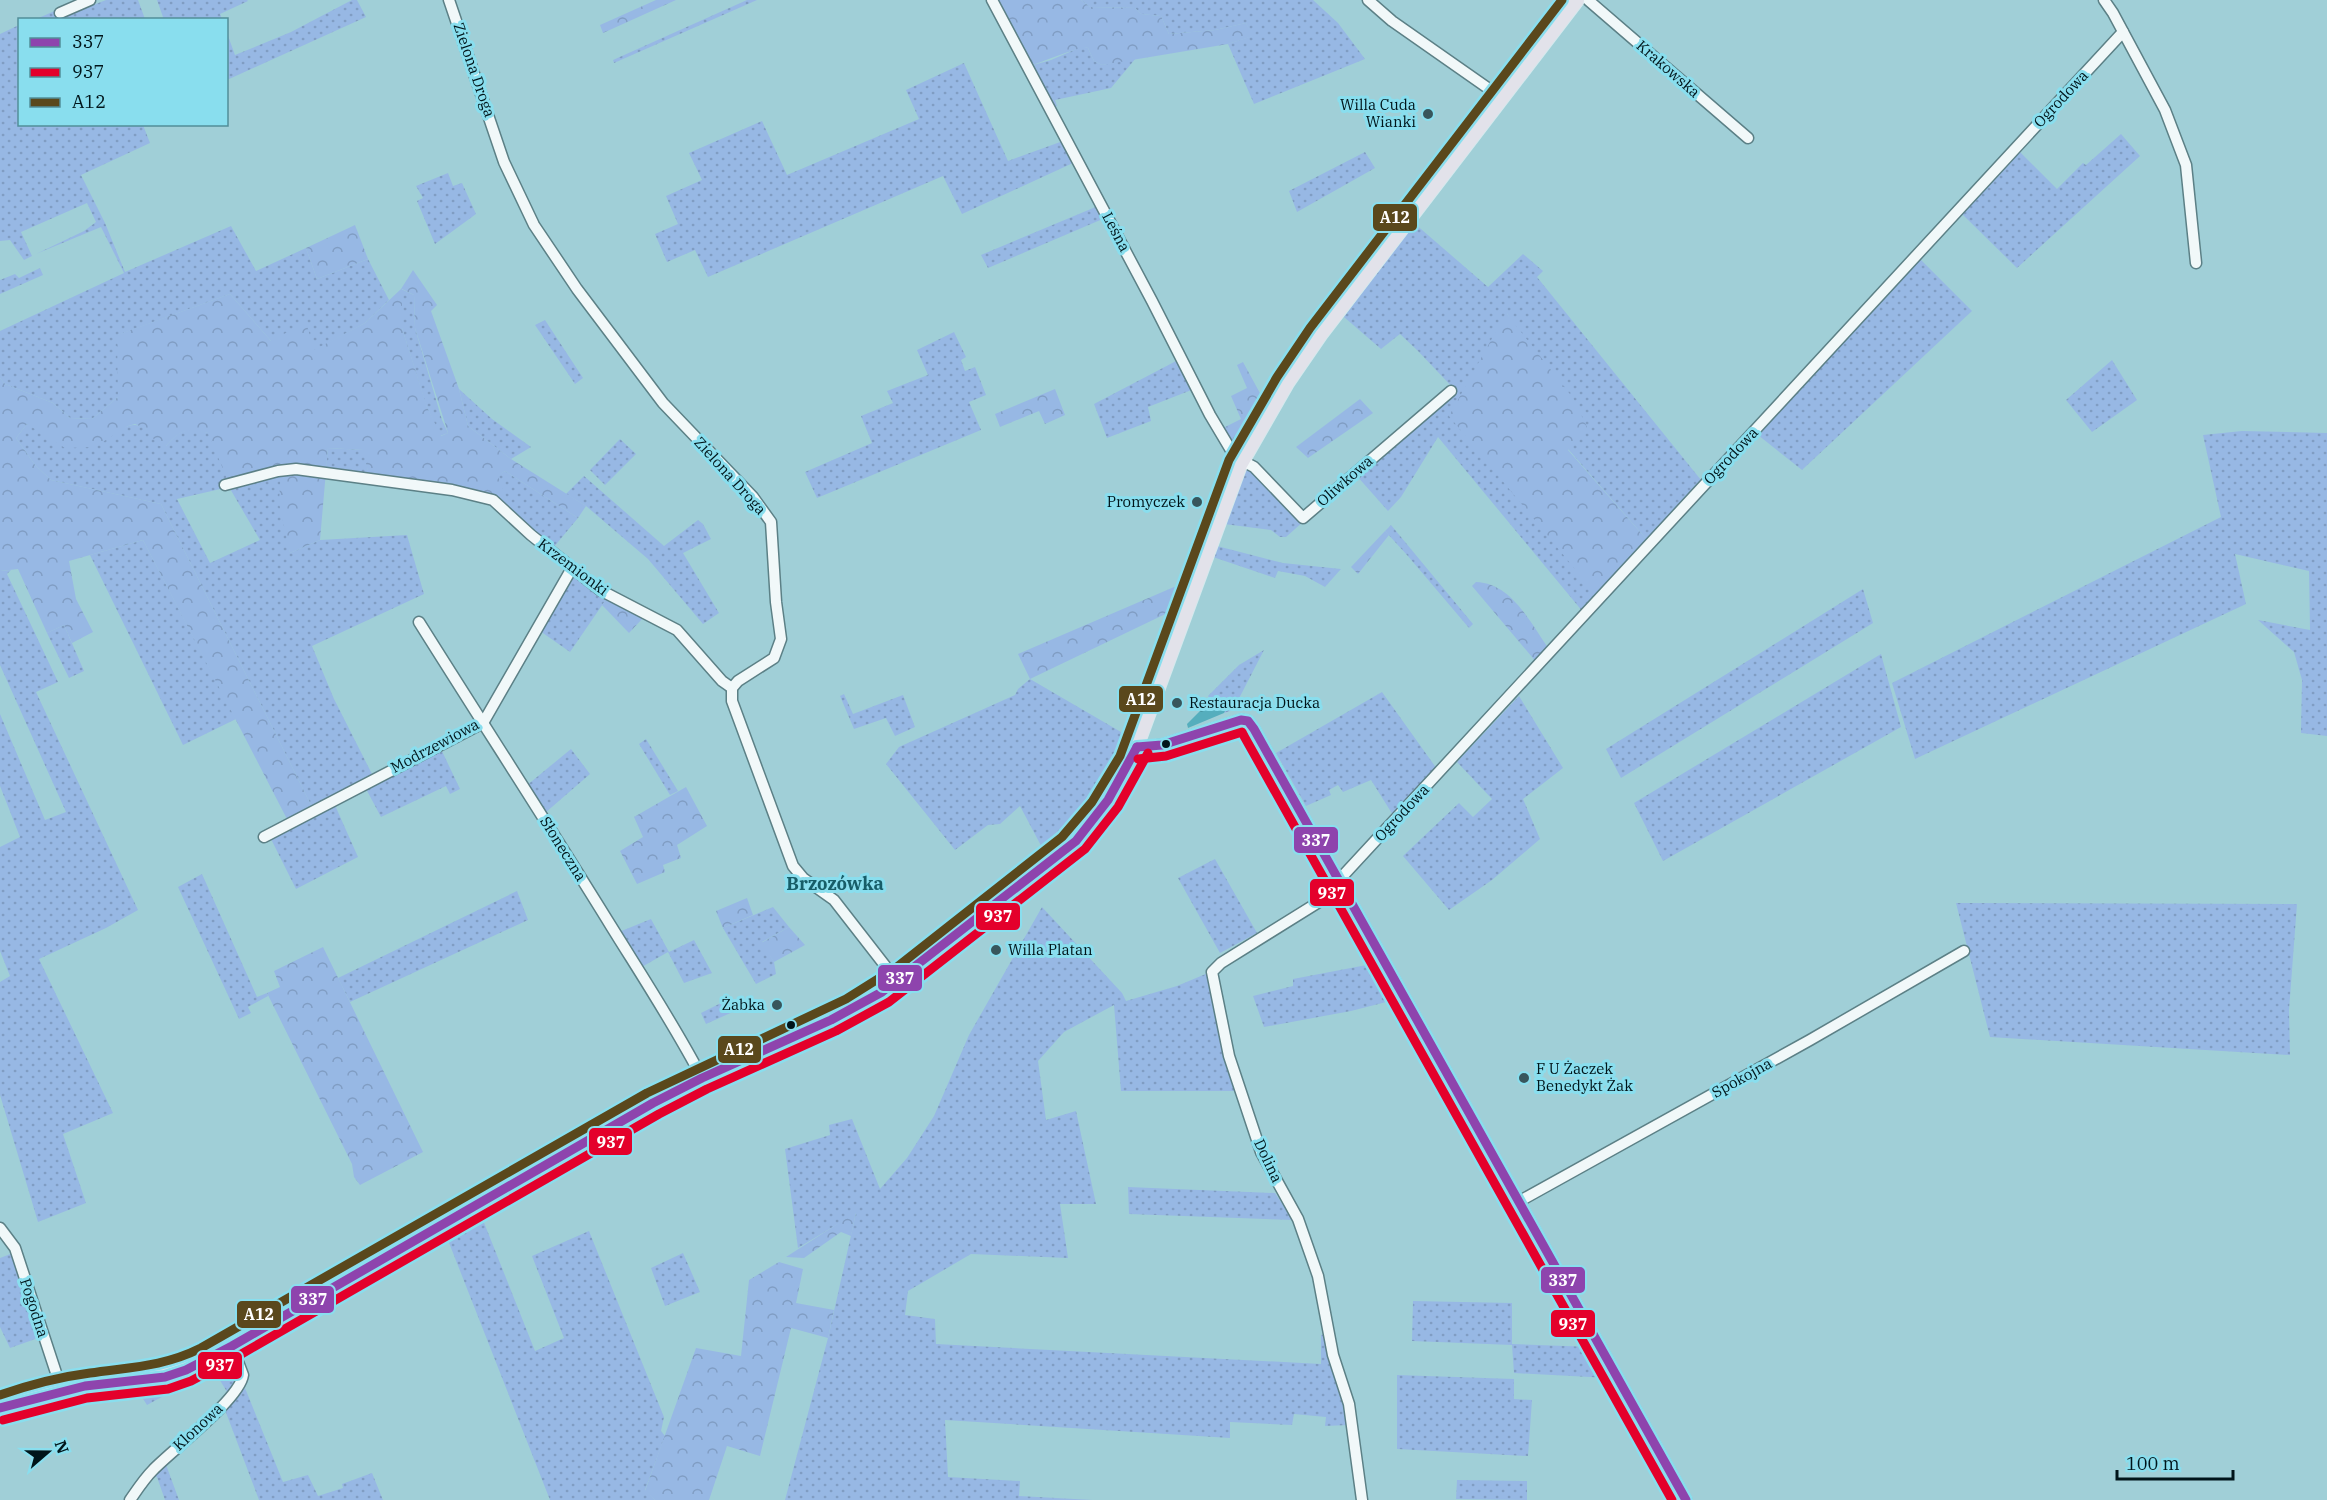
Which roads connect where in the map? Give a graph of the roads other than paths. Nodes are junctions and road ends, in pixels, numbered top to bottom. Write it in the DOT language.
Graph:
graph roads {
  1 [pos="90,0"];
  2 [pos="448,0"];
  3 [pos="992,0"];
  4 [pos="1368,0"];
  5 [pos="1577,0"];
  6 [pos="1588,0"];
  7 [pos="2104,0"];
  8 [pos="60,13"];
  9 [pos="2123,32"];
  10 [pos="1502,98"];
  11 [pos="1748,138"];
  12 [pos="2196,263"];
  13 [pos="1451,391"];
  14 [pos="1244,460"];
  15 [pos="225,485"];
  16 [pos="572,568"];
  17 [pos="419,622"];
  18 [pos="732,688"];
  19 [pos="483,723"];
  20 [pos="1137,747"];
  21 [pos="264,837"];
  22 [pos="1341,884"];
  23 [pos="1964,951"];
  24 [pos="897,981"];
  25 [pos="702,1078"];
  26 [pos="1518,1202"];
  27 [pos="0,1228"];
  28 [pos="232,1346"];
  29 [pos="62,1391"];
  30 [pos="0,1408"];
  31 [pos="129,1500"];
  32 [pos="1362,1500"];
  33 [pos="1686,1500"];
  1 -- 8 [label="street"];
  2 -- 18 [label="street, Zielona Droga"];
  3 -- 14 [label="street, Leśna"];
  4 -- 10 [label="street"];
  5 -- 10 [label="main road"];
  6 -- 11 [label="street, Krakowska"];
  7 -- 9 [label="street"];
  9 -- 12 [label="street"];
  9 -- 22 [label="street, Ogrodowa"];
  10 -- 14 [label="main road"];
  13 -- 14 [label="street, Oliwkowa"];
  14 -- 20 [label="main road"];
  15 -- 16 [label="street, Krzemionki"];
  16 -- 18 [label="street, Krzemionki"];
  16 -- 19 [label="street, Modrzewiowa"];
  17 -- 19 [label="street, Słoneczna"];
  18 -- 24 [label="street"];
  19 -- 21 [label="street, Modrzewiowa"];
  19 -- 25 [label="street, Słoneczna"];
  20 -- 22 [label="street"];
  20 -- 24 [label="main road"];
  22 -- 26 [label="street"];
  22 -- 32 [label="street, Dolina"];
  23 -- 26 [label="street, Spokojna"];
  24 -- 25 [label="main road"];
  25 -- 28 [label="main road"];
  26 -- 33 [label="street"];
  27 -- 29 [label="street, Pogodna"];
  28 -- 29 [label="main road"];
  28 -- 31 [label="street, Klonowa"];
  29 -- 30 [label="main road"];
}
